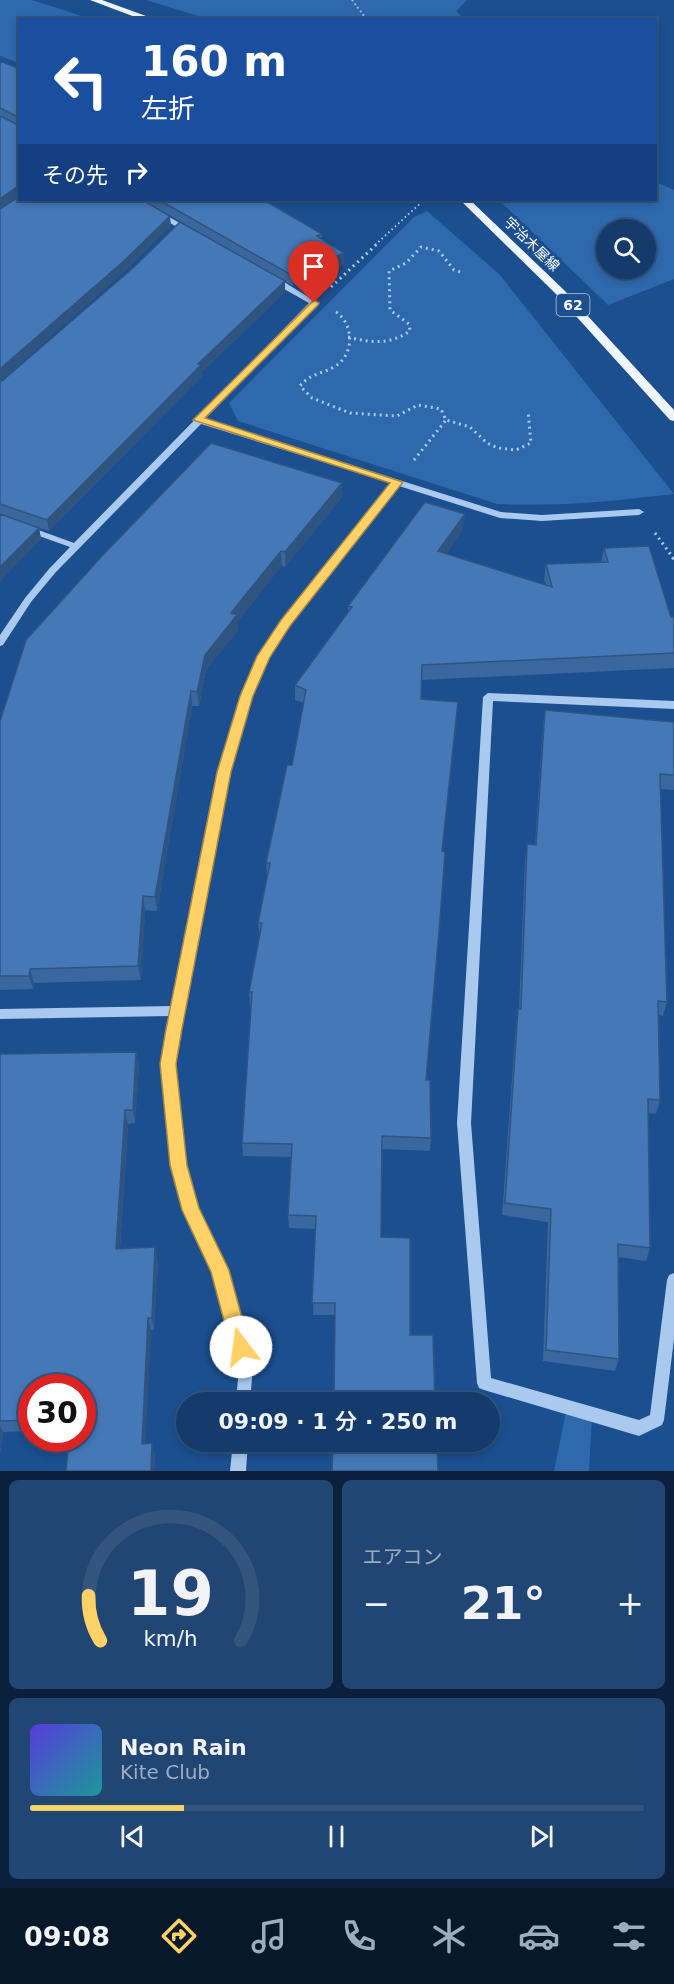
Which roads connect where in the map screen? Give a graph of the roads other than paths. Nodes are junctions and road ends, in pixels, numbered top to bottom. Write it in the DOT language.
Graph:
graph roads {
  1 [pos="94,0"];
  2 [pos="147,18"];
  3 [pos="137,201"];
  4 [pos="466,201"];
  5 [pos="180,225"];
  6 [pos="172,233"];
  7 [pos="201,237"];
  8 [pos="263,273"];
  9 [pos="674,417"];
  10 [pos="198,420"];
  11 [pos="397,482"];
  12 [pos="639,512"];
  13 [pos="0,519"];
  14 [pos="75,546"];
  15 [pos="0,643"];
  16 [pos="674,705"];
  17 [pos="177,1011"];
  18 [pos="0,1014"];
  19 [pos="673,1290"];
  20 [pos="244,1392"];
  21 [pos="240,1452"];
  22 [pos="238,1471"];
  1 -- 2 [label="main road"];
  3 -- 5 [label="street"];
  4 -- 9 [label="main road, 宇治木屋線 / 62"];
  5 -- 6 [label="street"];
  5 -- 7 [label="street"];
  8 -- 10 [label="street"];
  10 -- 11 [label="street"];
  10 -- 14 [label="street"];
  11 -- 12 [label="street"];
  11 -- 17 [label="street"];
  13 -- 14 [label="street"];
  14 -- 15 [label="street"];
  16 -- 19 [label="street"];
  17 -- 18 [label="street"];
  17 -- 20 [label="street"];
  21 -- 22 [label="street"];
}
